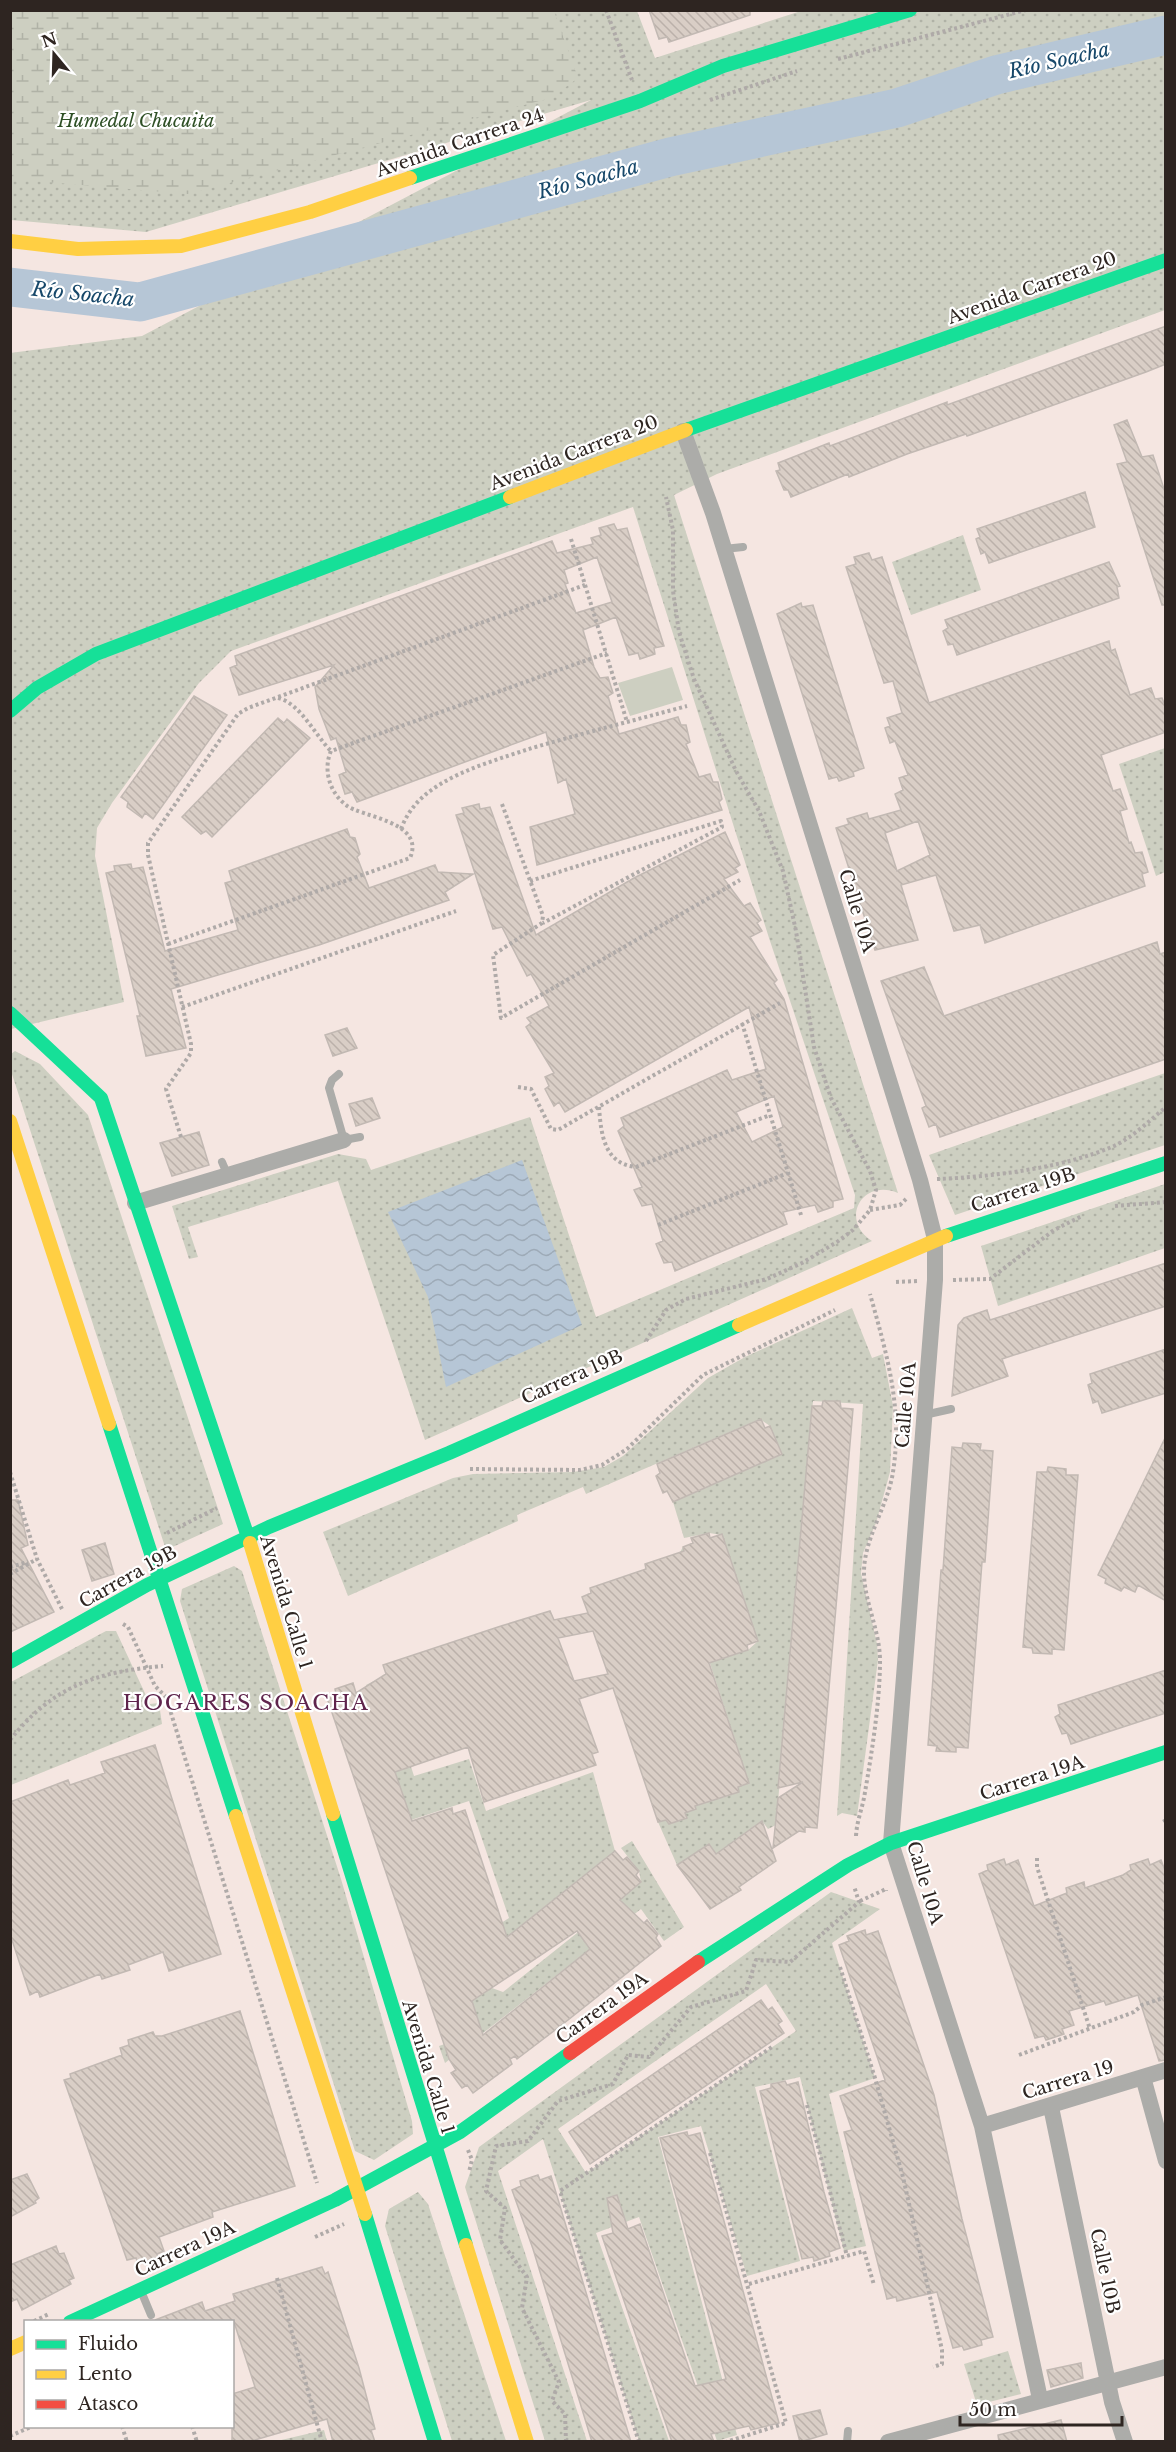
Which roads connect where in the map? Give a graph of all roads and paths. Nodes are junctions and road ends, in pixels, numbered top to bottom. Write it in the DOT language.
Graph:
graph roads {
  1 [pos="606,10"];
  2 [pos="909,10"];
  3 [pos="1026,10"];
  4 [pos="833,60"];
  5 [pos="800,70"];
  6 [pos="640,101"];
  7 [pos="701,103"];
  8 [pos="10,241"];
  9 [pos="1166,260"];
  10 [pos="684,431"];
  11 [pos="666,497"];
  12 [pos="571,539"];
  13 [pos="743,547"];
  14 [pos="723,549"];
  15 [pos="585,585"];
  16 [pos="607,653"];
  17 [pos="277,698"];
  18 [pos="687,706"];
  19 [pos="10,711"];
  20 [pos="627,722"];
  21 [pos="331,751"];
  22 [pos="502,804"];
  23 [pos="401,829"];
  24 [pos="740,880"];
  25 [pos="530,881"];
  26 [pos="456,911"];
  27 [pos="542,923"];
  28 [pos="168,944"];
  29 [pos="780,1002"];
  30 [pos="182,1007"];
  31 [pos="11,1017"];
  32 [pos="742,1023"];
  33 [pos="339,1074"];
  34 [pos="518,1087"];
  35 [pos="599,1107"];
  36 [pos="1166,1107"];
  37 [pos="770,1115"];
  38 [pos="10,1121"];
  39 [pos="181,1137"];
  40 [pos="352,1138"];
  41 [pos="1166,1163"];
  42 [pos="788,1173"];
  43 [pos="920,1180"];
  44 [pos="1166,1202"];
  45 [pos="135,1203"];
  46 [pos="1107,1208"];
  47 [pos="870,1210"];
  48 [pos="1090,1213"];
  49 [pos="801,1215"];
  50 [pos="658,1225"];
  51 [pos="935,1239"];
  52 [pos="935,1280"];
  53 [pos="887,1286"];
  54 [pos="878,1290"];
  55 [pos="870,1294"];
  56 [pos="859,1299"];
  57 [pos="837,1309"];
  58 [pos="632,1372"];
  59 [pos="951,1409"];
  60 [pos="924,1415"];
  61 [pos="461,1471"];
  62 [pos="10,1472"];
  63 [pos="236,1499"];
  64 [pos="248,1537"];
  65 [pos="148,1542"];
  66 [pos="37,1559"];
  67 [pos="10,1567"];
  68 [pos="10,1574"];
  69 [pos="160,1579"];
  70 [pos="69,1613"];
  71 [pos="115,1621"];
  72 [pos="78,1626"];
  73 [pos="10,1662"];
  74 [pos="170,1666"];
  75 [pos="147,1668"];
  76 [pos="10,1740"];
  77 [pos="1166,1752"];
  78 [pos="891,1843"];
  79 [pos="1037,1858"];
  80 [pos="848,1865"];
  81 [pos="889,1900"];
  82 [pos="859,1902"];
  83 [pos="840,1968"];
  84 [pos="1166,1997"];
  85 [pos="1090,2029"];
  86 [pos="772,2047"];
  87 [pos="1019,2055"];
  88 [pos="1166,2070"];
  89 [pos="1143,2077"];
  90 [pos="807,2105"];
  91 [pos="1051,2107"];
  92 [pos="982,2126"];
  93 [pos="434,2147"];
  94 [pos="710,2152"];
  95 [pos="1166,2161"];
  96 [pos="319,2188"];
  97 [pos="357,2189"];
  98 [pos="847,2256"];
  99 [pos="277,2278"];
  100 [pos="749,2284"];
  101 [pos="874,2285"];
  102 [pos="140,2289"];
  103 [pos="54,2312"];
  104 [pos="151,2315"];
  105 [pos="37,2320"];
  106 [pos="74,2320"];
  107 [pos="24,2343"];
  108 [pos="10,2349"];
  109 [pos="933,2367"];
  110 [pos="1166,2367"];
  111 [pos="1108,2383"];
  112 [pos="1040,2399"];
  113 [pos="30,2428"];
  114 [pos="848,2431"];
  115 [pos="10,2436"];
  116 [pos="322,2442"];
  117 [pos="435,2442"];
  118 [pos="527,2442"];
  119 [pos="566,2442"];
  120 [pos="639,2442"];
  121 [pos="726,2442"];
  122 [pos="847,2442"];
  123 [pos="888,2442"];
  124 [pos="1125,2442"];
  1 -- 6 [label="path"];
  2 -- 6 [label="main road, Avenida Carrera 24"];
  3 -- 4 [label="path"];
  5 -- 7 [label="path"];
  6 -- 8 [label="main road, Avenida Carrera 24"];
  9 -- 10 [label="main road, Avenida Carrera 20"];
  10 -- 14 [label="street, Calle 10A"];
  10 -- 19 [label="main road, Avenida Carrera 20"];
  11 -- 47 [label="path"];
  12 -- 15 [label="path"];
  13 -- 14 [label="lane"];
  14 -- 43 [label="street, Calle 10A"];
  15 -- 16 [label="path"];
  15 -- 17 [label="path"];
  16 -- 20 [label="path"];
  16 -- 21 [label="path"];
  17 -- 21 [label="path"];
  17 -- 28 [label="path"];
  18 -- 20 [label="path"];
  20 -- 23 [label="path"];
  21 -- 23 [label="path"];
  22 -- 25 [label="path"];
  23 -- 28 [label="path"];
  24 -- 27 [label="path"];
  25 -- 27 [label="path"];
  25 -- 27 [label="path"];
  26 -- 30 [label="path"];
  28 -- 30 [label="path"];
  29 -- 32 [label="path"];
  30 -- 39 [label="path"];
  31 -- 45 [label="main road, Avenida Calle 1"];
  32 -- 35 [label="path"];
  32 -- 37 [label="path"];
  33 -- 40 [label="lane"];
  34 -- 35 [label="path"];
  35 -- 37 [label="path"];
  36 -- 43 [label="path"];
  37 -- 42 [label="path"];
  38 -- 65 [label="main road"];
  40 -- 45 [label="street"];
  41 -- 51 [label="main road, Carrera 19B"];
  42 -- 49 [label="path"];
  42 -- 50 [label="path"];
  43 -- 47 [label="path"];
  43 -- 51 [label="street, Calle 10A"];
  44 -- 46 [label="path"];
  45 -- 63 [label="main road, Avenida Calle 1"];
  47 -- 58 [label="path"];
  48 -- 52 [label="path"];
  51 -- 52 [label="street, Calle 10A"];
  51 -- 58 [label="main road, Carrera 19B"];
  52 -- 53 [label="path"];
  52 -- 60 [label="street, Calle 10A"];
  54 -- 55 [label="path"];
  55 -- 56 [label="path"];
  55 -- 80 [label="path"];
  57 -- 61 [label="path"];
  58 -- 64 [label="main road, Carrera 19B"];
  59 -- 60 [label="lane"];
  60 -- 78 [label="street, Calle 10A"];
  62 -- 66 [label="path"];
  63 -- 64 [label="main road, Avenida Calle 1"];
  63 -- 65 [label="path"];
  64 -- 69 [label="main road, Carrera 19B"];
  64 -- 93 [label="main road, Avenida Calle 1"];
  65 -- 69 [label="main road"];
  66 -- 67 [label="path"];
  66 -- 68 [label="path"];
  66 -- 70 [label="path"];
  69 -- 72 [label="main road, Carrera 19B"];
  69 -- 97 [label="main road"];
  70 -- 72 [label="lane"];
  71 -- 75 [label="path"];
  72 -- 73 [label="main road, Carrera 19B"];
  74 -- 75 [label="path"];
  75 -- 76 [label="path"];
  75 -- 96 [label="path"];
  77 -- 78 [label="main road, Carrera 19A"];
  78 -- 80 [label="main road, Carrera 19A"];
  78 -- 92 [label="street, Calle 10A"];
  79 -- 85 [label="path"];
  80 -- 82 [label="path"];
  80 -- 93 [label="main road, Carrera 19A"];
  81 -- 82 [label="path"];
  82 -- 119 [label="path"];
  83 -- 109 [label="path"];
  84 -- 85 [label="path"];
  85 -- 87 [label="path"];
  86 -- 120 [label="path"];
  88 -- 89 [label="street, Carrera 19"];
  89 -- 91 [label="street, Carrera 19"];
  89 -- 95 [label="street"];
  90 -- 98 [label="path"];
  91 -- 92 [label="street, Carrera 19"];
  91 -- 111 [label="street, Calle 10B"];
  92 -- 112 [label="street, Calle 10A"];
  93 -- 97 [label="main road, Carrera 19A"];
  93 -- 118 [label="main road, Avenida Calle 1"];
  94 -- 100 [label="path"];
  97 -- 102 [label="main road, Carrera 19A"];
  97 -- 117 [label="main road"];
  98 -- 100 [label="path"];
  98 -- 101 [label="path"];
  99 -- 116 [label="path"];
  100 -- 121 [label="path"];
  102 -- 104 [label="lane"];
  102 -- 106 [label="main road, Carrera 19A"];
  103 -- 105 [label="path"];
  107 -- 108 [label="main road"];
  110 -- 111 [label="street"];
  111 -- 112 [label="street"];
  111 -- 124 [label="street, Calle 10B"];
  112 -- 123 [label="street"];
  113 -- 115 [label="path"];
  114 -- 122 [label="lane"];
}
